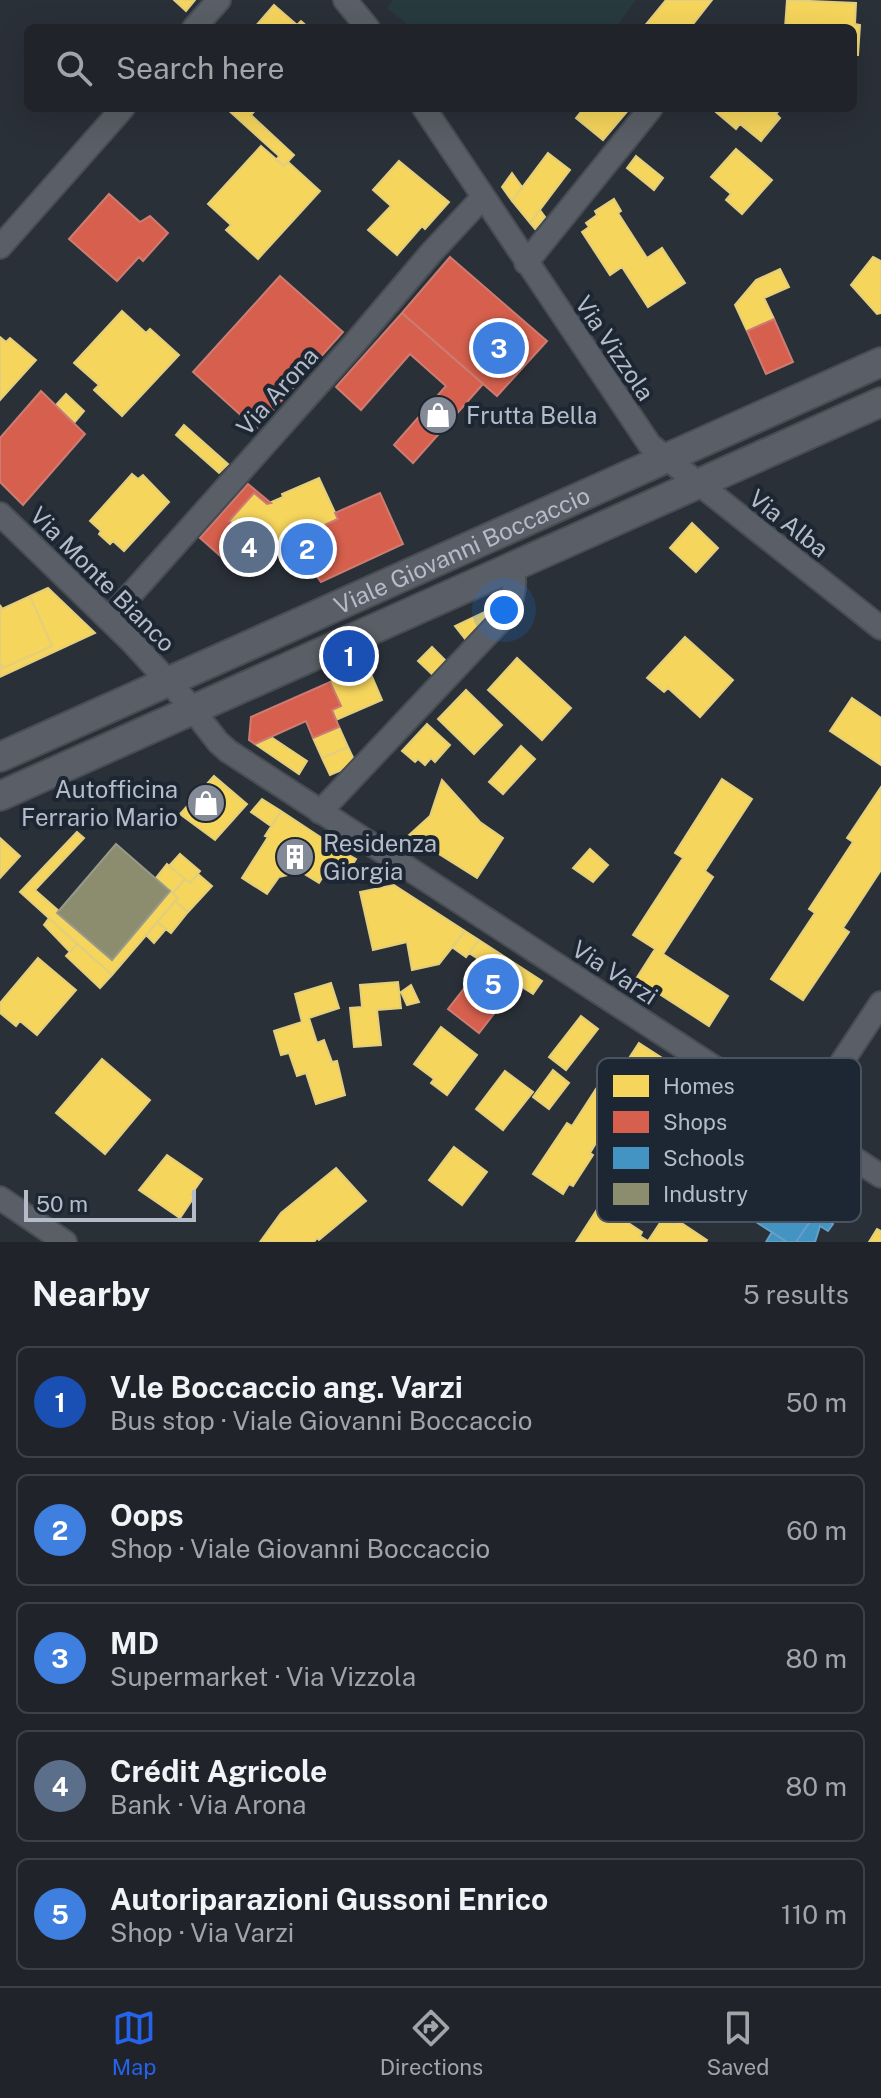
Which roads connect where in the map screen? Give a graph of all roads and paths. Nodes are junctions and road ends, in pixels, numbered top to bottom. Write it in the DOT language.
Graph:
graph roads {
  1 [pos="219,0"];
  2 [pos="345,0"];
  3 [pos="198,24"];
  4 [pos="365,24"];
  5 [pos="119,112"];
  6 [pos="427,112"];
  7 [pos="648,112"];
  8 [pos="483,197"];
  9 [pos="1,243"];
  10 [pos="526,263"];
  11 [pos="881,362"];
  12 [pos="881,402"];
  13 [pos="665,458"];
  14 [pos="697,484"];
  15 [pos="0,514"];
  16 [pos="512,568"];
  17 [pos="109,619"];
  18 [pos="881,628"];
  19 [pos="169,682"];
  20 [pos="193,710"];
  21 [pos="0,757"];
  22 [pos="0,796"];
  23 [pos="320,812"];
  24 [pos="881,1003"];
  25 [pos="699,1058"];
  26 [pos="845,1058"];
  27 [pos="861,1163"];
  28 [pos="881,1176"];
  29 [pos="0,1198"];
  30 [pos="65,1242"];
  1 -- 3 [label="street"];
  2 -- 4 [label="street"];
  5 -- 9 [label="street"];
  6 -- 8 [label="street, Via Vizzola"];
  7 -- 10 [label="street"];
  8 -- 10 [label="street, Via Vizzola"];
  8 -- 17 [label="street, Via Arona"];
  10 -- 13 [label="street, Via Vizzola"];
  11 -- 13 [label="street, Viale Giovanni Boccaccio"];
  12 -- 14 [label="street, Viale Giovanni Boccaccio"];
  13 -- 14 [label="street, Via Alba"];
  13 -- 19 [label="street, Viale Giovanni Boccaccio"];
  14 -- 16 [label="street, Viale Giovanni Boccaccio"];
  14 -- 18 [label="street, Via Alba"];
  15 -- 17 [label="street, Via Monte Bianco"];
  16 -- 20 [label="street, Viale Giovanni Boccaccio"];
  16 -- 23 [label="street"];
  17 -- 19 [label="street, Via Monte Bianco"];
  19 -- 20 [label="street, Via Varzi"];
  19 -- 21 [label="street, Viale Giovanni Boccaccio"];
  20 -- 22 [label="street, Viale Giovanni Boccaccio"];
  20 -- 23 [label="street, Via Varzi"];
  23 -- 25 [label="street, Via Varzi"];
  24 -- 26 [label="street"];
  27 -- 28 [label="street, Via Varzi"];
  29 -- 30 [label="street"];
}
